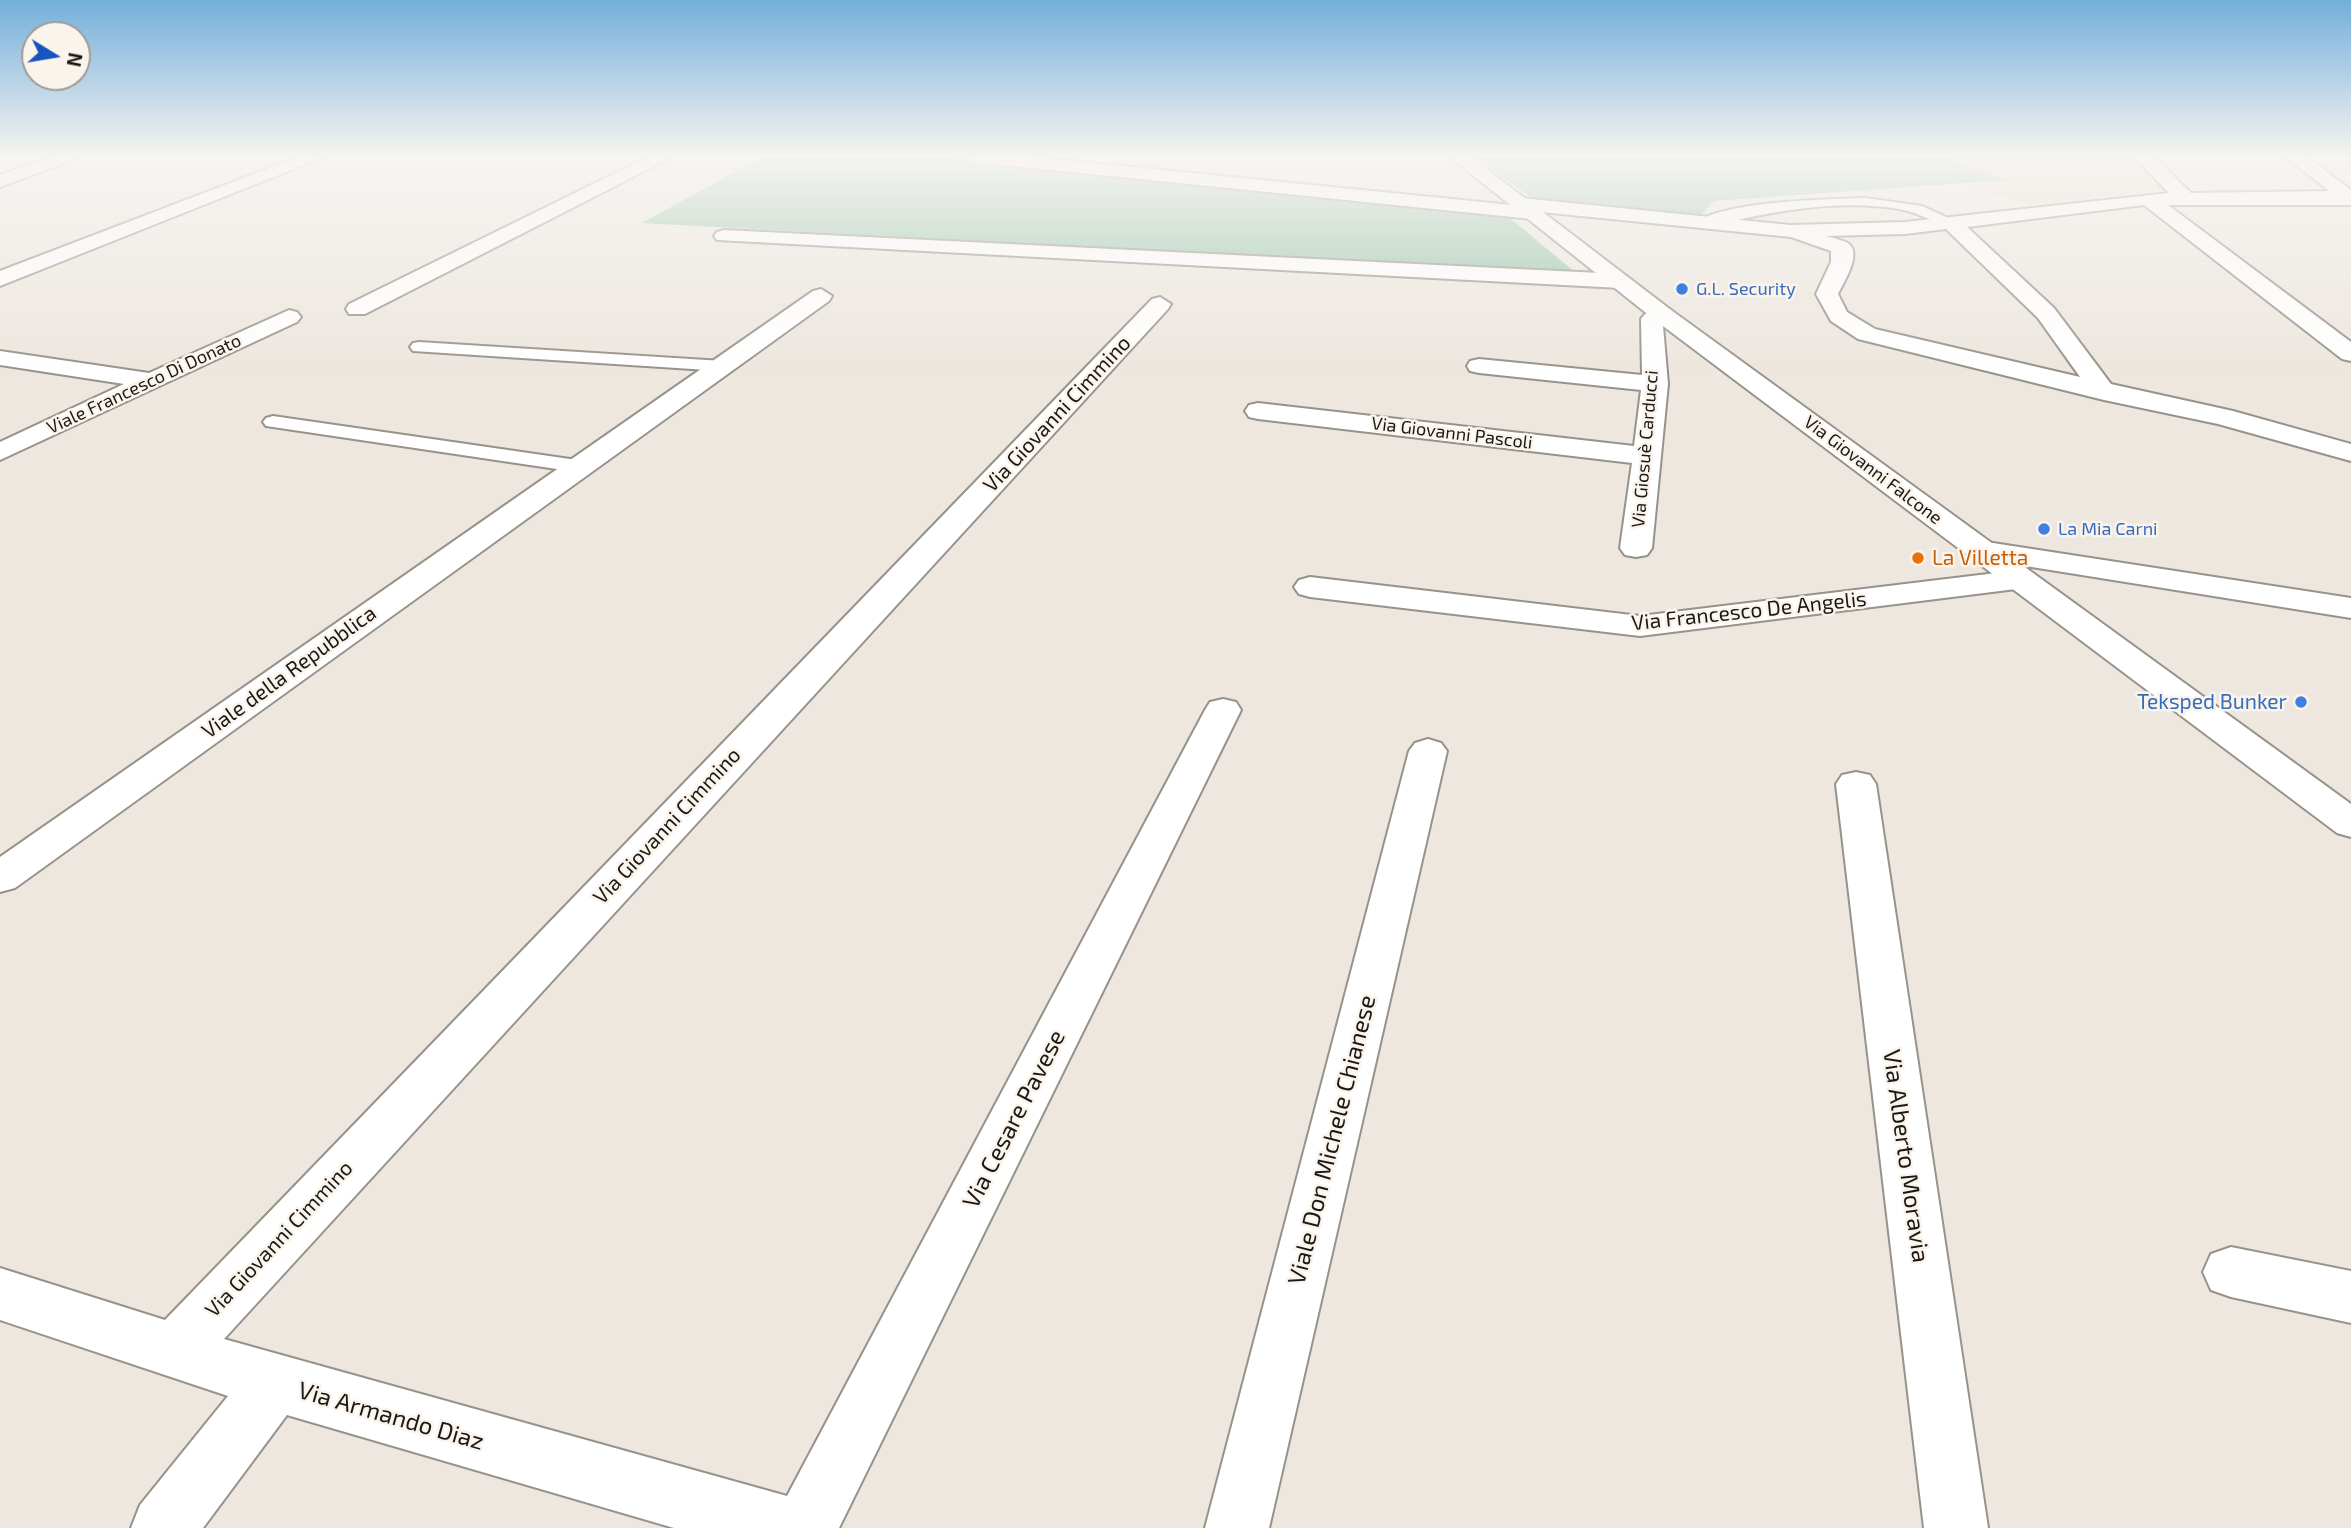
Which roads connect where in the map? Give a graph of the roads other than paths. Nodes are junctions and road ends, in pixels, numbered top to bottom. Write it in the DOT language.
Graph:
graph roads {
  1 [pos="131,228"];
  2 [pos="519,228"];
  3 [pos="1551,228"];
  4 [pos="1756,228"];
  5 [pos="1893,228"];
  6 [pos="1957,228"];
  7 [pos="2186,228"];
  8 [pos="1790,231"];
  9 [pos="724,236"];
  10 [pos="0,279"];
  11 [pos="1620,281"];
  12 [pos="821,296"];
  13 [pos="1160,304"];
  14 [pos="357,309"];
  15 [pos="1663,315"];
  16 [pos="289,317"];
  17 [pos="419,347"];
  18 [pos="2351,354"];
  19 [pos="0,358"];
  20 [pos="723,366"];
  21 [pos="1479,366"];
  22 [pos="153,381"];
  23 [pos="1655,384"];
  24 [pos="2104,392"];
  25 [pos="1258,411"];
  26 [pos="273,422"];
  27 [pos="0,452"];
  28 [pos="2351,453"];
  29 [pos="1646,456"];
  30 [pos="577,466"];
  31 [pos="1636,548"];
  32 [pos="1980,550"];
  33 [pos="2021,580"];
  34 [pos="1310,587"];
  35 [pos="2351,608"];
  36 [pos="1223,710"];
  37 [pos="1428,751"];
  38 [pos="1856,784"];
  39 [pos="2351,824"];
  40 [pos="0,878"];
  41 [pos="2231,1272"];
  42 [pos="0,1294"];
  43 [pos="2351,1297"];
  44 [pos="176,1349"];
  45 [pos="275,1383"];
  46 [pos="163,1528"];
  47 [pos="785,1528"];
  48 [pos="805,1528"];
  49 [pos="1237,1528"];
  50 [pos="1956,1528"];
  1 -- 10 [label="street"];
  2 -- 14 [label="street"];
  3 -- 11 [label="street, Via Giovanni Falcone"];
  4 -- 8 [label="street"];
  5 -- 8 [label="street"];
  6 -- 24 [label="street"];
  7 -- 18 [label="street"];
  8 -- 24 [label="street"];
  9 -- 11 [label="street"];
  11 -- 15 [label="street, Via Giovanni Falcone"];
  12 -- 20 [label="street, Viale della Repubblica"];
  13 -- 44 [label="street, Via Giovanni Cimmino"];
  15 -- 23 [label="street, Via Giosuè Carducci"];
  15 -- 32 [label="street, Via Giovanni Falcone"];
  16 -- 22 [label="street, Viale Francesco Di Donato"];
  17 -- 20 [label="lane"];
  19 -- 22 [label="street"];
  20 -- 30 [label="street, Viale della Repubblica"];
  21 -- 23 [label="street"];
  22 -- 27 [label="street, Viale Francesco Di Donato"];
  23 -- 29 [label="street, Via Giosuè Carducci"];
  24 -- 28 [label="street"];
  25 -- 29 [label="street, Via Giovanni Pascoli"];
  26 -- 30 [label="lane"];
  29 -- 31 [label="street, Via Giosuè Carducci"];
  30 -- 40 [label="street, Viale della Repubblica"];
  32 -- 33 [label="street, Via Giovanni Falcone"];
  32 -- 35 [label="street"];
  33 -- 34 [label="street, Via Francesco De Angelis"];
  33 -- 39 [label="street, Via Giovanni Falcone"];
  36 -- 48 [label="street, Via Cesare Pavese"];
  37 -- 49 [label="street, Viale Don Michele Chianese"];
  38 -- 50 [label="street, Via Alberto Moravia"];
  41 -- 43 [label="street"];
  42 -- 44 [label="street, Via Armando Diaz"];
  44 -- 45 [label="street, Via Armando Diaz"];
  45 -- 46 [label="street"];
  45 -- 47 [label="street, Via Armando Diaz"];
}
